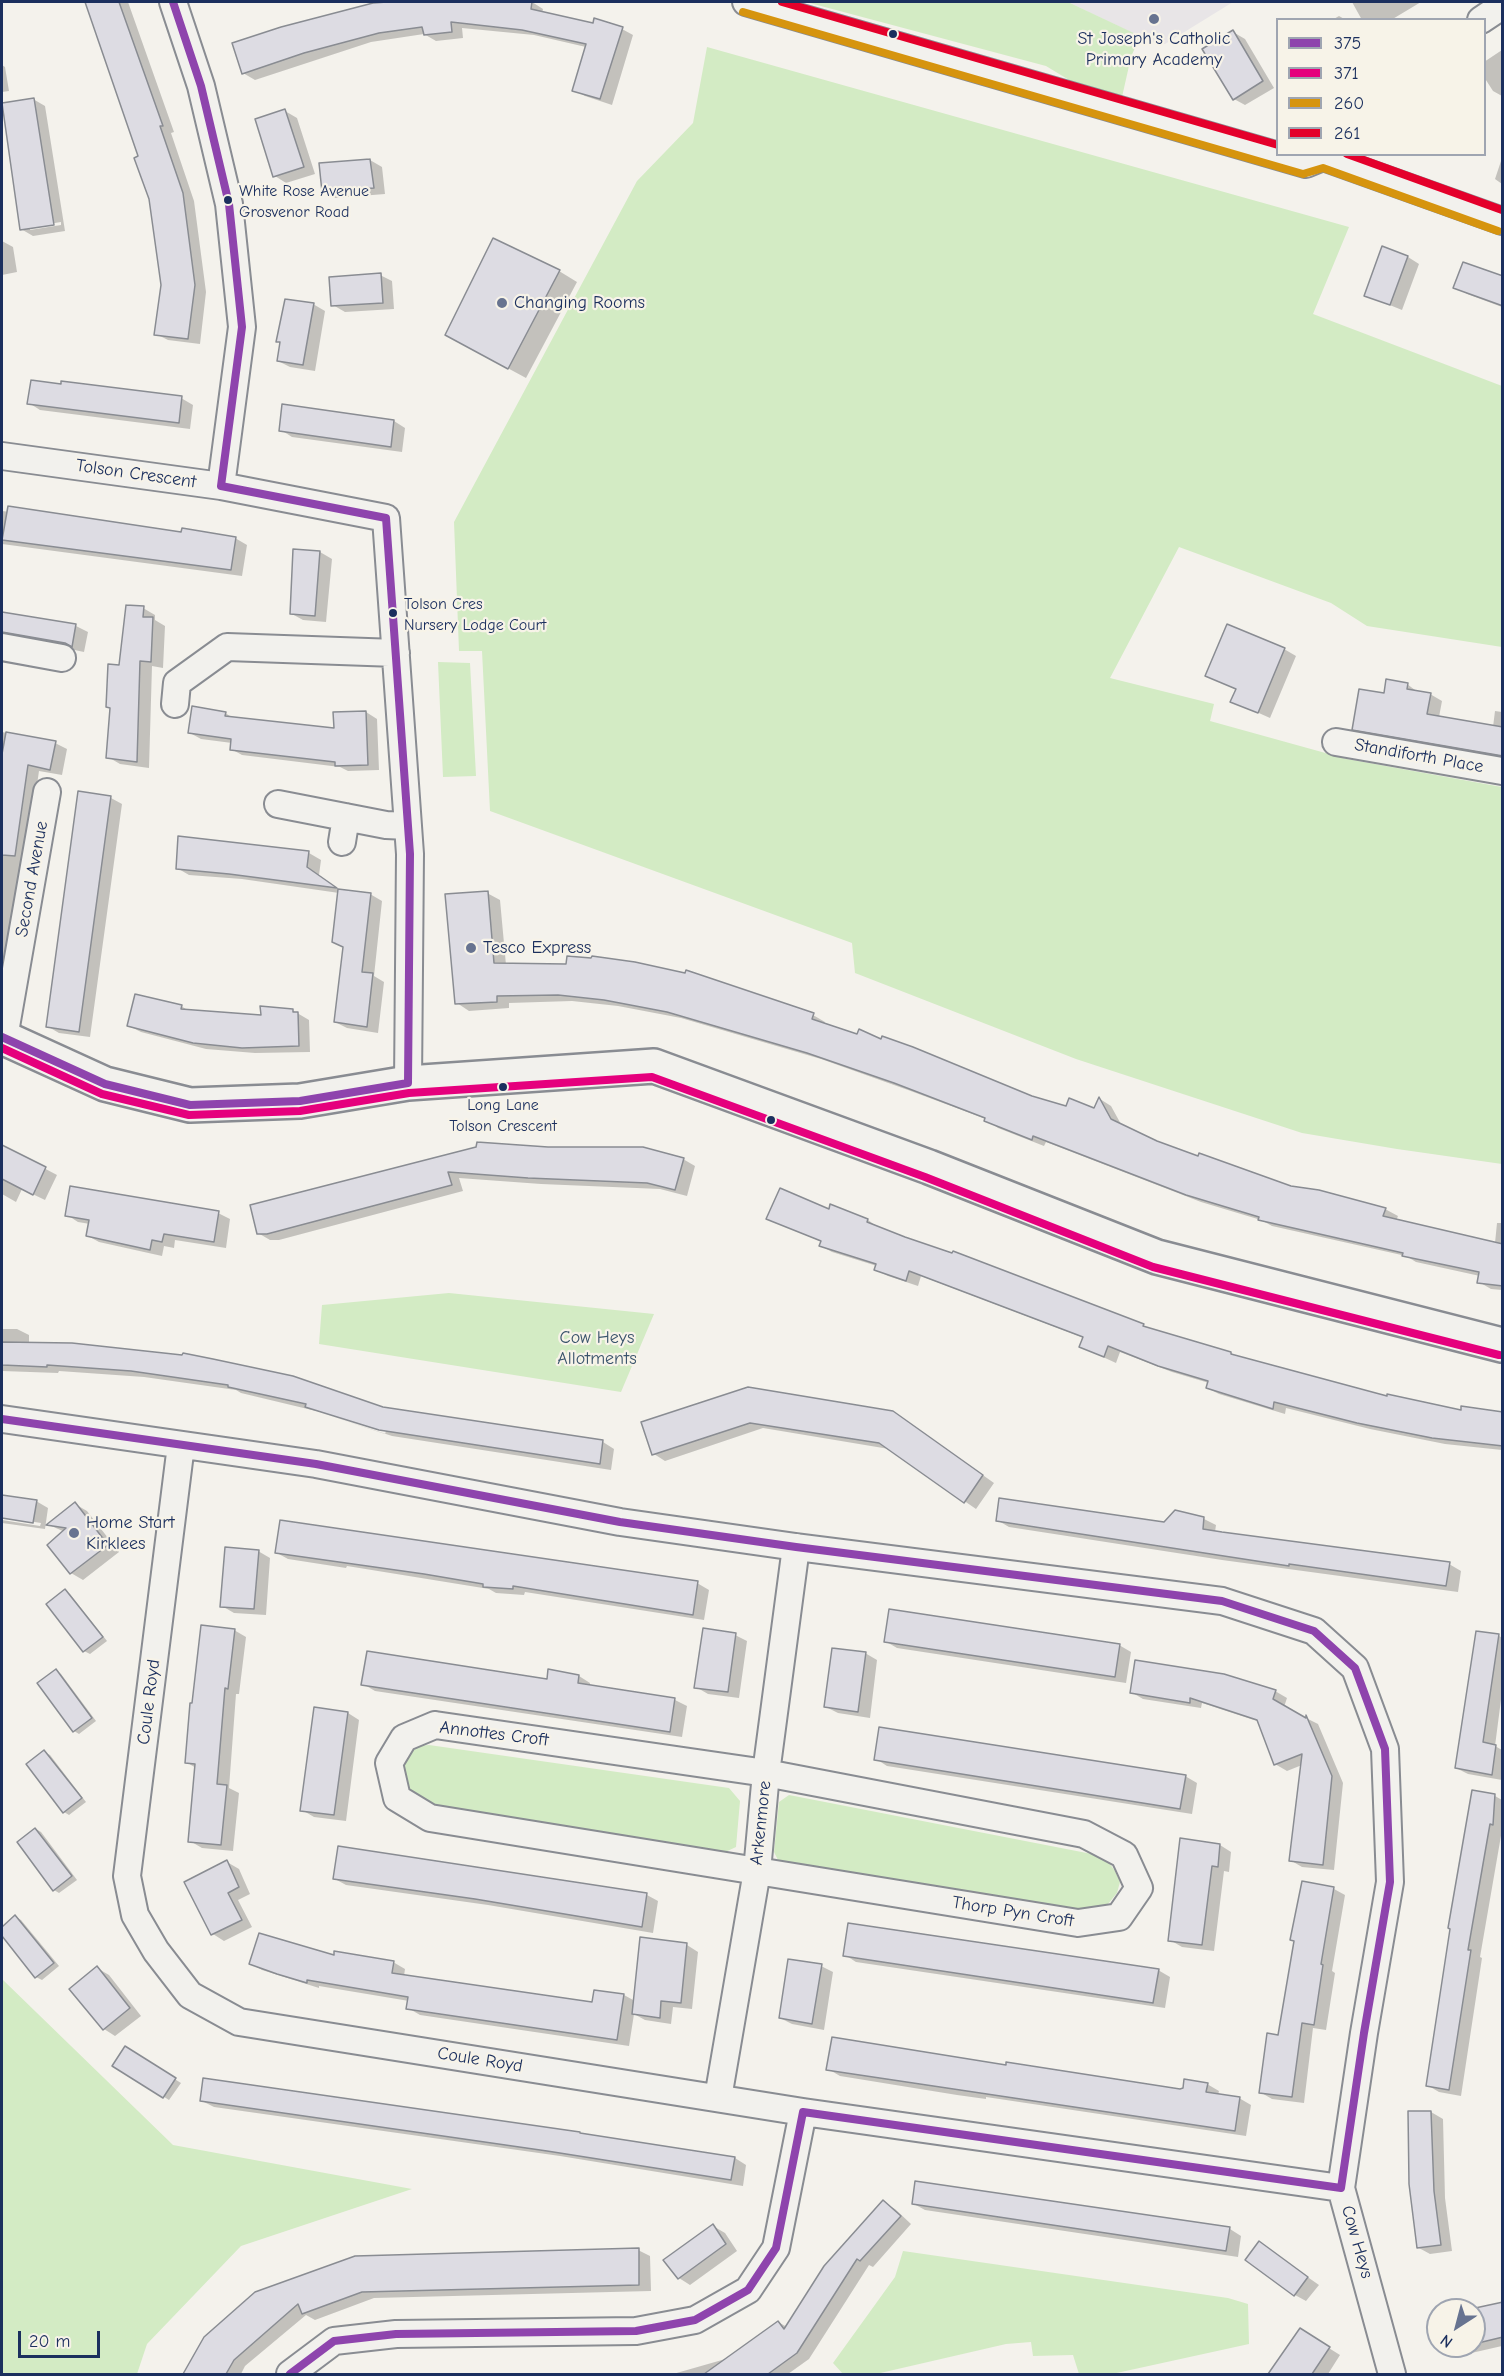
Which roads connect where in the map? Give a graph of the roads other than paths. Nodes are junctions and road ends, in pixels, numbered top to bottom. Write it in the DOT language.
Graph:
graph roads {
  1 [pos="746,2"];
  2 [pos="180,4"];
  3 [pos="1503,6"];
  4 [pos="1484,18"];
  5 [pos="1276,155"];
  6 [pos="1278,156"];
  7 [pos="1324,156"];
  8 [pos="1503,221"];
  9 [pos="2,456"];
  10 [pos="221,486"];
  11 [pos="2,646"];
  12 [pos="396,653"];
  13 [pos="62,658"];
  14 [pos="174,704"];
  15 [pos="1336,742"];
  16 [pos="1503,771"];
  17 [pos="47,792"];
  18 [pos="278,804"];
  19 [pos="408,825"];
  20 [pos="3,1037"];
  21 [pos="408,1083"];
  22 [pos="1503,1345"];
  23 [pos="2,1419"];
  24 [pos="181,1445"];
  25 [pos="796,1547"];
  26 [pos="766,1773"];
  27 [pos="757,1871"];
  28 [pos="718,2098"];
  29 [pos="803,2112"];
  30 [pos="1341,2188"];
  31 [pos="290,2374"];
  32 [pos="1392,2374"];
  1 -- 5 [label="street"];
  2 -- 10 [label="street"];
  3 -- 4 [label="street"];
  6 -- 7 [label="street"];
  7 -- 8 [label="street"];
  9 -- 10 [label="street, Tolson Crescent"];
  10 -- 12 [label="street, Tolson Crescent"];
  11 -- 13 [label="street"];
  12 -- 14 [label="street"];
  12 -- 19 [label="street, Tolson Crescent"];
  15 -- 16 [label="street, Standiforth Place"];
  17 -- 20 [label="street, Second Avenue"];
  18 -- 19 [label="street"];
  19 -- 21 [label="street, Tolson Crescent"];
  20 -- 21 [label="street"];
  21 -- 22 [label="street"];
  23 -- 24 [label="street, Cow Heys"];
  24 -- 25 [label="street, Cow Heys"];
  24 -- 28 [label="street, Coule Royd"];
  25 -- 26 [label="street, Arkenmore"];
  25 -- 30 [label="street, Cow Heys"];
  26 -- 27 [label="street, Arkenmore"];
  26 -- 27 [label="street, Annottes Croft"];
  26 -- 27 [label="street, Thorp Pyn Croft"];
  27 -- 28 [label="street, Arkenmore"];
  28 -- 29 [label="street, Coule Royd"];
  29 -- 30 [label="street, Coule Royd"];
  29 -- 31 [label="street"];
  30 -- 32 [label="street, Cow Heys"];
}
